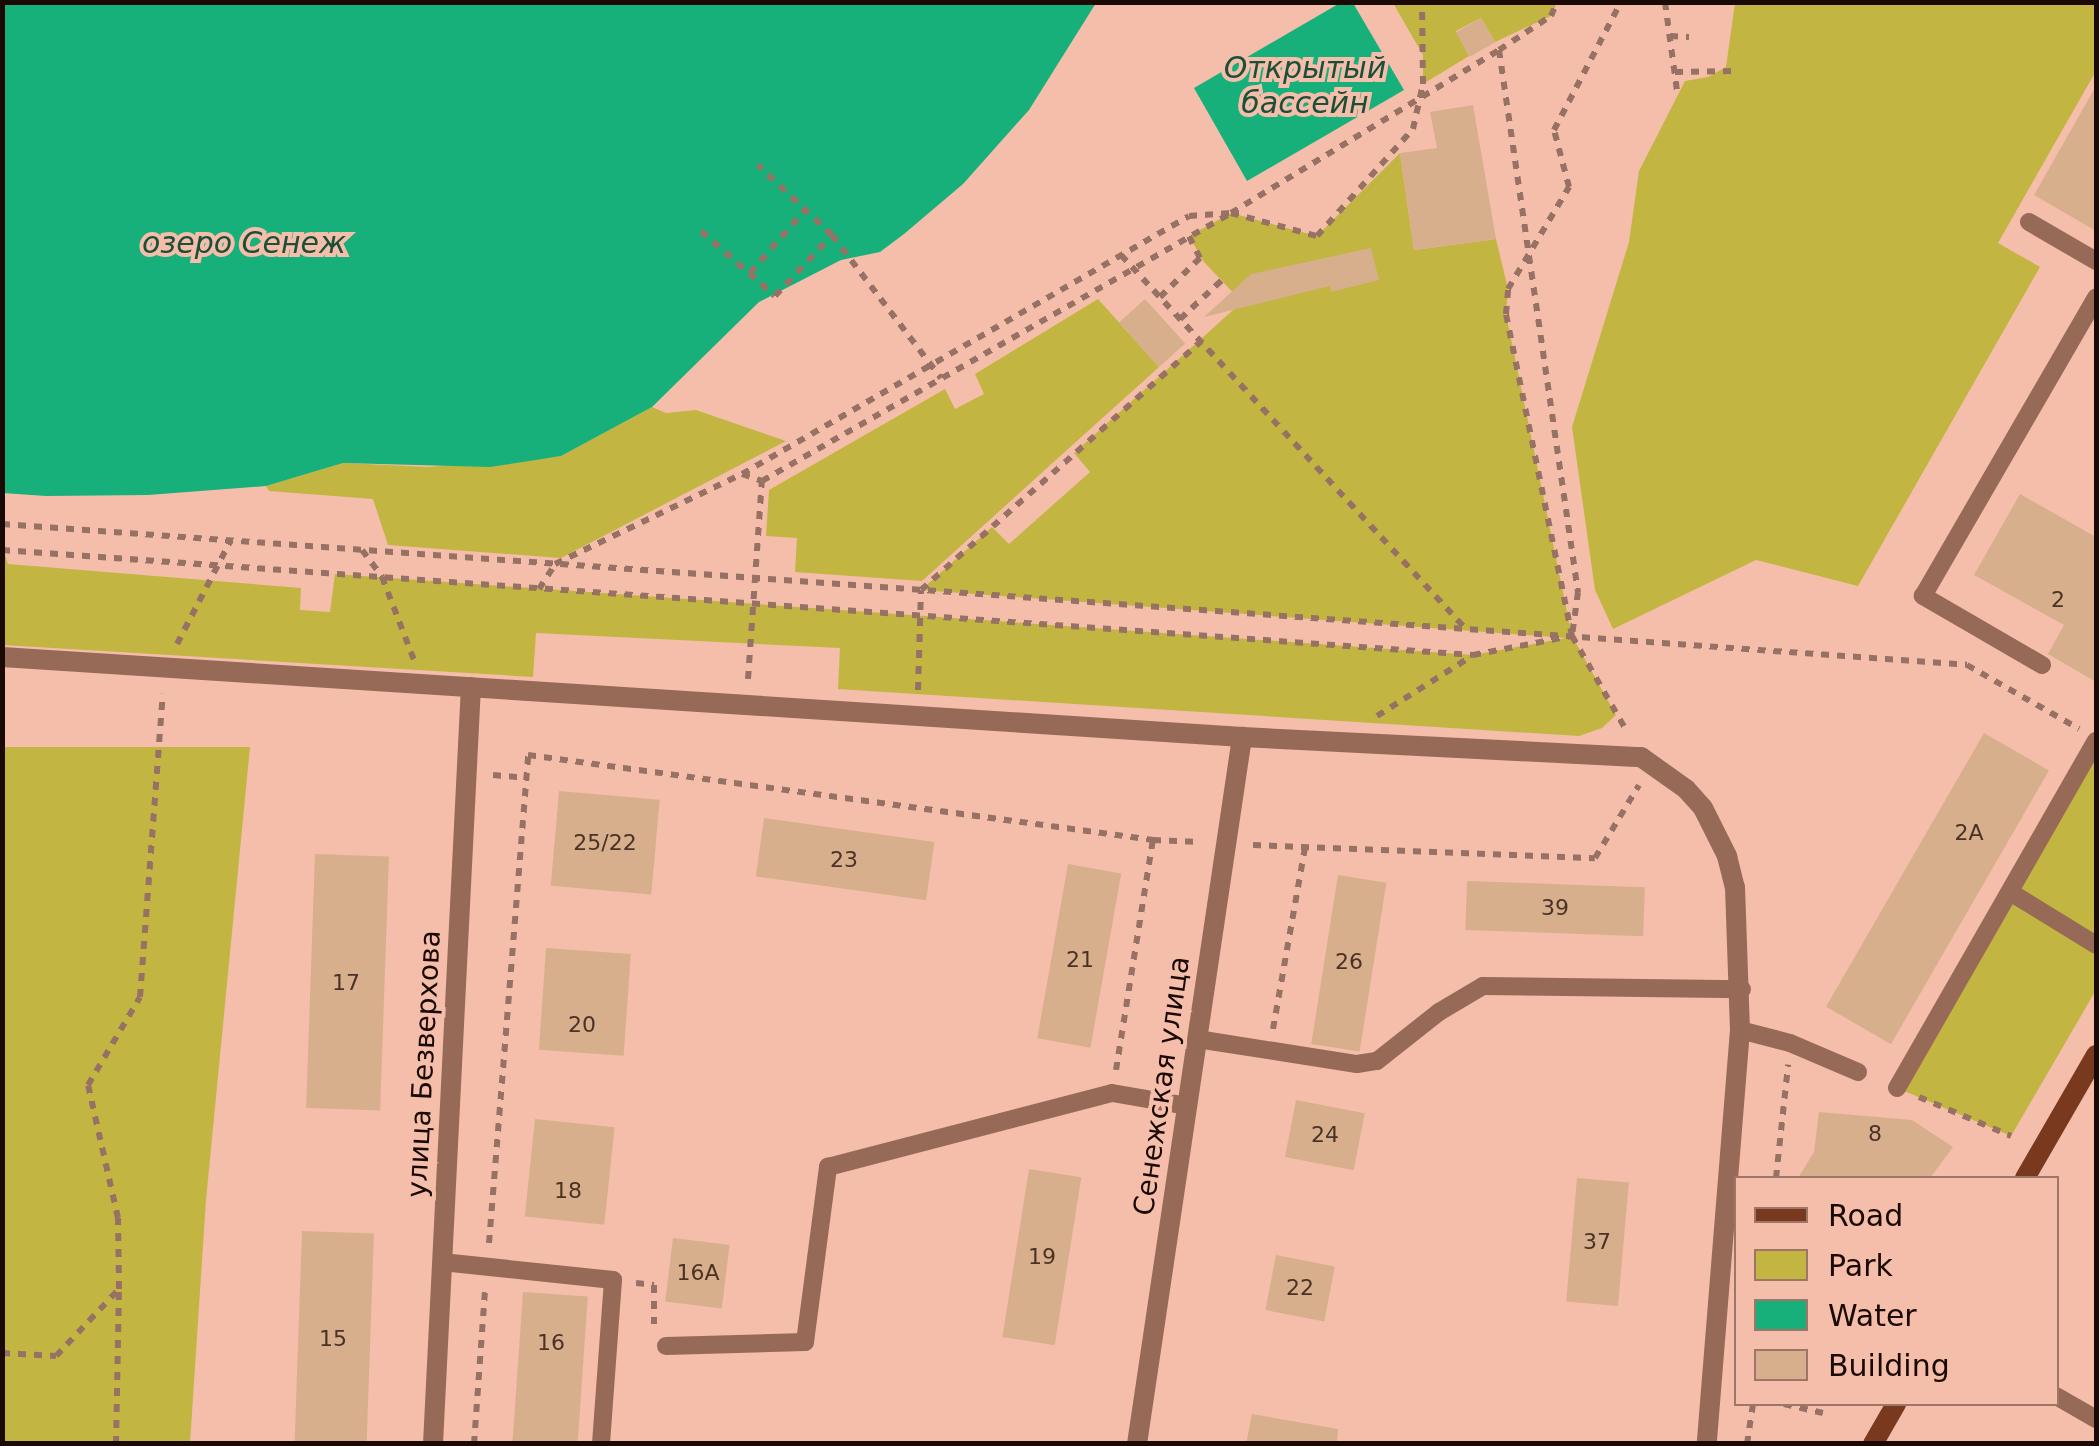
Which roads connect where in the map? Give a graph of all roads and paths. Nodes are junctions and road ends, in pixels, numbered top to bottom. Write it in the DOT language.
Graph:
graph roads {
  1 [pos="1422,2"];
  2 [pos="1557,2"];
  3 [pos="1621,2"];
  4 [pos="1664,2"];
  5 [pos="1670,36"];
  6 [pos="1689,37"];
  7 [pos="1499,50"];
  8 [pos="1736,71"];
  9 [pos="1675,72"];
  10 [pos="1678,91"];
  11 [pos="1420,98"];
  12 [pos="758,165"];
  13 [pos="805,210"];
  14 [pos="1230,213"];
  15 [pos="2029,222"];
  16 [pos="701,230"];
  17 [pos="832,235"];
  18 [pos="1189,236"];
  19 [pos="1530,250"];
  20 [pos="1121,255"];
  21 [pos="2096,260"];
  22 [pos="1133,268"];
  23 [pos="750,273"];
  24 [pos="1222,280"];
  25 [pos="1160,297"];
  26 [pos="2096,297"];
  27 [pos="1180,319"];
  28 [pos="1201,341"];
  29 [pos="930,365"];
  30 [pos="941,378"];
  31 [pos="742,474"];
  32 [pos="762,481"];
  33 [pos="2,524"];
  34 [pos="231,540"];
  35 [pos="2,550"];
  36 [pos="361,550"];
  37 [pos="555,564"];
  38 [pos="219,565"];
  39 [pos="382,578"];
  40 [pos="755,578"];
  41 [pos="539,589"];
  42 [pos="920,590"];
  43 [pos="753,605"];
  44 [pos="921,616"];
  45 [pos="1466,629"];
  46 [pos="1572,636"];
  47 [pos="1473,655"];
  48 [pos="2,657"];
  49 [pos="2042,665"];
  50 [pos="164,667"];
  51 [pos="425,684"];
  52 [pos="471,687"];
  53 [pos="746,705"];
  54 [pos="917,716"];
  55 [pos="1242,737"];
  56 [pos="2096,740"];
  57 [pos="1338,741"];
  58 [pos="1646,760"];
  59 [pos="1153,840"];
  60 [pos="1226,844"];
  61 [pos="1305,847"];
  62 [pos="2010,892"];
  63 [pos="2096,945"];
  64 [pos="1742,988"];
  65 [pos="1740,1030"];
  66 [pos="1197,1039"];
  67 [pos="1790,1043"];
  68 [pos="1269,1050"];
  69 [pos="2096,1055"];
  70 [pos="1858,1072"];
  71 [pos="1897,1088"];
  72 [pos="1112,1093"];
  73 [pos="1187,1106"];
  74 [pos="2011,1136"];
  75 [pos="1776,1176"];
  76 [pos="2026,1176"];
  77 [pos="442,1262"];
  78 [pos="487,1266"];
  79 [pos="614,1280"];
  80 [pos="119,1288"];
  81 [pos="666,1346"];
  82 [pos="2,1353"];
  83 [pos="2059,1398"];
  84 [pos="1753,1406"];
  85 [pos="1793,1406"];
  86 [pos="1895,1406"];
  87 [pos="1824,1413"];
  88 [pos="2096,1418"];
  89 [pos="116,1444"];
  90 [pos="433,1444"];
  91 [pos="474,1444"];
  92 [pos="601,1444"];
  93 [pos="1137,1444"];
  94 [pos="1708,1444"];
  95 [pos="1747,1444"];
  96 [pos="1873,1444"];
  1 -- 11 [label="path"];
  2 -- 7 [label="path"];
  3 -- 19 [label="path"];
  4 -- 5 [label="path"];
  5 -- 6 [label="path"];
  5 -- 9 [label="path"];
  7 -- 11 [label="path"];
  7 -- 19 [label="path"];
  8 -- 9 [label="path"];
  9 -- 10 [label="path"];
  11 -- 14 [label="path"];
  11 -- 14 [label="path"];
  12 -- 13 [label="path"];
  13 -- 17 [label="path"];
  13 -- 23 [label="path"];
  14 -- 18 [label="path"];
  14 -- 20 [label="path"];
  15 -- 21 [label="lane"];
  16 -- 23 [label="path"];
  17 -- 23 [label="path"];
  17 -- 29 [label="path"];
  18 -- 22 [label="path"];
  18 -- 25 [label="path"];
  19 -- 46 [label="path"];
  19 -- 46 [label="path"];
  20 -- 22 [label="path"];
  20 -- 29 [label="path"];
  22 -- 25 [label="path"];
  22 -- 30 [label="path"];
  24 -- 27 [label="path"];
  25 -- 27 [label="path"];
  26 -- 49 [label="lane"];
  27 -- 28 [label="path"];
  28 -- 42 [label="path"];
  28 -- 45 [label="path"];
  29 -- 30 [label="path"];
  29 -- 31 [label="path"];
  30 -- 32 [label="path"];
  31 -- 32 [label="path"];
  31 -- 37 [label="path"];
  32 -- 40 [label="path"];
  33 -- 34 [label="path"];
  34 -- 36 [label="path"];
  34 -- 38 [label="path"];
  35 -- 38 [label="path"];
  36 -- 37 [label="path"];
  36 -- 39 [label="path"];
  37 -- 40 [label="path"];
  37 -- 41 [label="path"];
  38 -- 39 [label="path"];
  38 -- 50 [label="path"];
  39 -- 41 [label="path"];
  39 -- 51 [label="path"];
  40 -- 42 [label="path"];
  40 -- 43 [label="path"];
  41 -- 43 [label="path"];
  42 -- 44 [label="path"];
  42 -- 45 [label="path"];
  43 -- 44 [label="path"];
  43 -- 53 [label="path"];
  44 -- 47 [label="path"];
  44 -- 54 [label="path"];
  45 -- 46 [label="path"];
  46 -- 47 [label="path"];
  46 -- 56 [label="path"];
  46 -- 58 [label="path"];
  47 -- 57 [label="path"];
  48 -- 50 [label="street"];
  50 -- 51 [label="street"];
  50 -- 80 [label="path"];
  51 -- 52 [label="street"];
  52 -- 53 [label="street"];
  52 -- 77 [label="street, улица Безверхова"];
  53 -- 54 [label="street"];
  54 -- 55 [label="street"];
  55 -- 57 [label="street"];
  55 -- 60 [label="street, Сенежская улица"];
  56 -- 62 [label="lane"];
  57 -- 58 [label="street"];
  58 -- 61 [label="path"];
  58 -- 64 [label="street"];
  59 -- 60 [label="path"];
  59 -- 72 [label="path"];
  59 -- 78 [label="path"];
  60 -- 61 [label="path"];
  60 -- 66 [label="street, Сенежская улица"];
  61 -- 68 [label="path"];
  62 -- 63 [label="lane"];
  62 -- 71 [label="lane"];
  64 -- 65 [label="street"];
  64 -- 68 [label="lane"];
  65 -- 67 [label="lane"];
  65 -- 94 [label="street"];
  66 -- 68 [label="lane"];
  66 -- 73 [label="street, Сенежская улица"];
  67 -- 70 [label="lane"];
  67 -- 75 [label="path"];
  69 -- 76 [label="street"];
  71 -- 74 [label="path"];
  72 -- 73 [label="lane"];
  72 -- 81 [label="lane"];
  73 -- 93 [label="street, Сенежская улица"];
  77 -- 78 [label="lane"];
  77 -- 90 [label="street, улица Безверхова"];
  78 -- 79 [label="lane"];
  78 -- 91 [label="path"];
  79 -- 81 [label="path"];
  79 -- 92 [label="lane"];
  80 -- 82 [label="path"];
  80 -- 89 [label="path"];
  83 -- 88 [label="lane"];
  84 -- 95 [label="path"];
  85 -- 87 [label="path"];
  86 -- 96 [label="street"];
}
